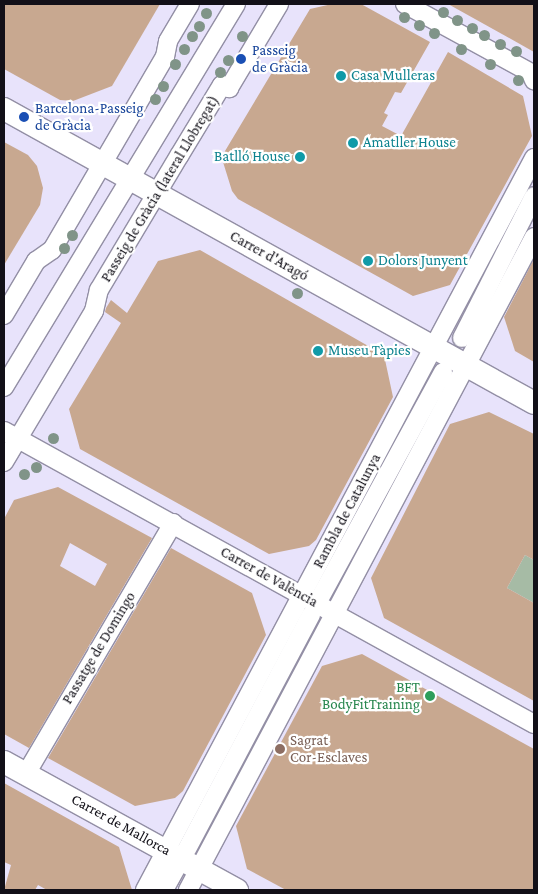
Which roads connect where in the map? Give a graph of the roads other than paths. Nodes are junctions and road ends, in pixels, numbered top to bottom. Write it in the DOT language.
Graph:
graph roads {
  1 [pos="190,4"];
  2 [pos="236,4"];
  3 [pos="279,4"];
  4 [pos="405,4"];
  5 [pos="533,75"];
  6 [pos="4,109"];
  7 [pos="534,158"];
  8 [pos="102,163"];
  9 [pos="130,180"];
  10 [pos="157,195"];
  11 [pos="534,196"];
  12 [pos="534,237"];
  13 [pos="12,312"];
  14 [pos="462,338"];
  15 [pos="434,347"];
  16 [pos="466,365"];
  17 [pos="443,372"];
  18 [pos="4,387"];
  19 [pos="534,403"];
  20 [pos="11,435"];
  21 [pos="4,462"];
  22 [pos="172,523"];
  23 [pos="302,594"];
  24 [pos="322,596"];
  25 [pos="335,613"];
  26 [pos="311,615"];
  27 [pos="534,724"];
  28 [pos="4,762"];
  29 [pos="26,774"];
  30 [pos="177,856"];
  31 [pos="199,869"];
  32 [pos="145,890"];
  33 [pos="164,890"];
  34 [pos="188,890"];
  35 [pos="237,890"];
  1 -- 8 [label="street"];
  2 -- 9 [label="street"];
  3 -- 10 [label="street, Passeig de Gràcia (lateral Llobregat)"];
  4 -- 5 [label="street"];
  6 -- 8 [label="main road, Carrer d'Aragó"];
  7 -- 15 [label="street, Rambla de Catalunya"];
  8 -- 9 [label="main road, Carrer d'Aragó"];
  8 -- 13 [label="street"];
  9 -- 10 [label="main road, Carrer d'Aragó"];
  9 -- 18 [label="street"];
  10 -- 15 [label="main road, Carrer d'Aragó"];
  10 -- 20 [label="street, Passeig de Gràcia (lateral Llobregat)"];
  11 -- 14 [label="street"];
  12 -- 16 [label="street"];
  15 -- 16 [label="main road, Carrer d'Aragó"];
  15 -- 23 [label="street, Rambla de Catalunya"];
  16 -- 19 [label="main road, Carrer d'Aragó"];
  16 -- 25 [label="street"];
  17 -- 24 [label="street, Rambla de Catalunya"];
  20 -- 21 [label="street, Passeig de Gràcia (lateral Llobregat)"];
  20 -- 22 [label="street, Carrer de València"];
  22 -- 23 [label="street, Carrer de València"];
  22 -- 29 [label="street, Passatge de Domingo"];
  23 -- 25 [label="street, Carrer de València"];
  23 -- 30 [label="street, Rambla de Catalunya"];
  25 -- 27 [label="street, Carrer de València"];
  25 -- 31 [label="street"];
  26 -- 30 [label="street, Rambla de Catalunya"];
  28 -- 29 [label="main road, Carrer de Mallorca"];
  29 -- 30 [label="main road, Carrer de Mallorca"];
  30 -- 31 [label="main road, Carrer de Mallorca"];
  30 -- 32 [label="street, Rambla de Catalunya"];
  30 -- 33 [label="street, Rambla de Catalunya"];
  31 -- 34 [label="street"];
  31 -- 35 [label="main road, Carrer de Mallorca"];
}
